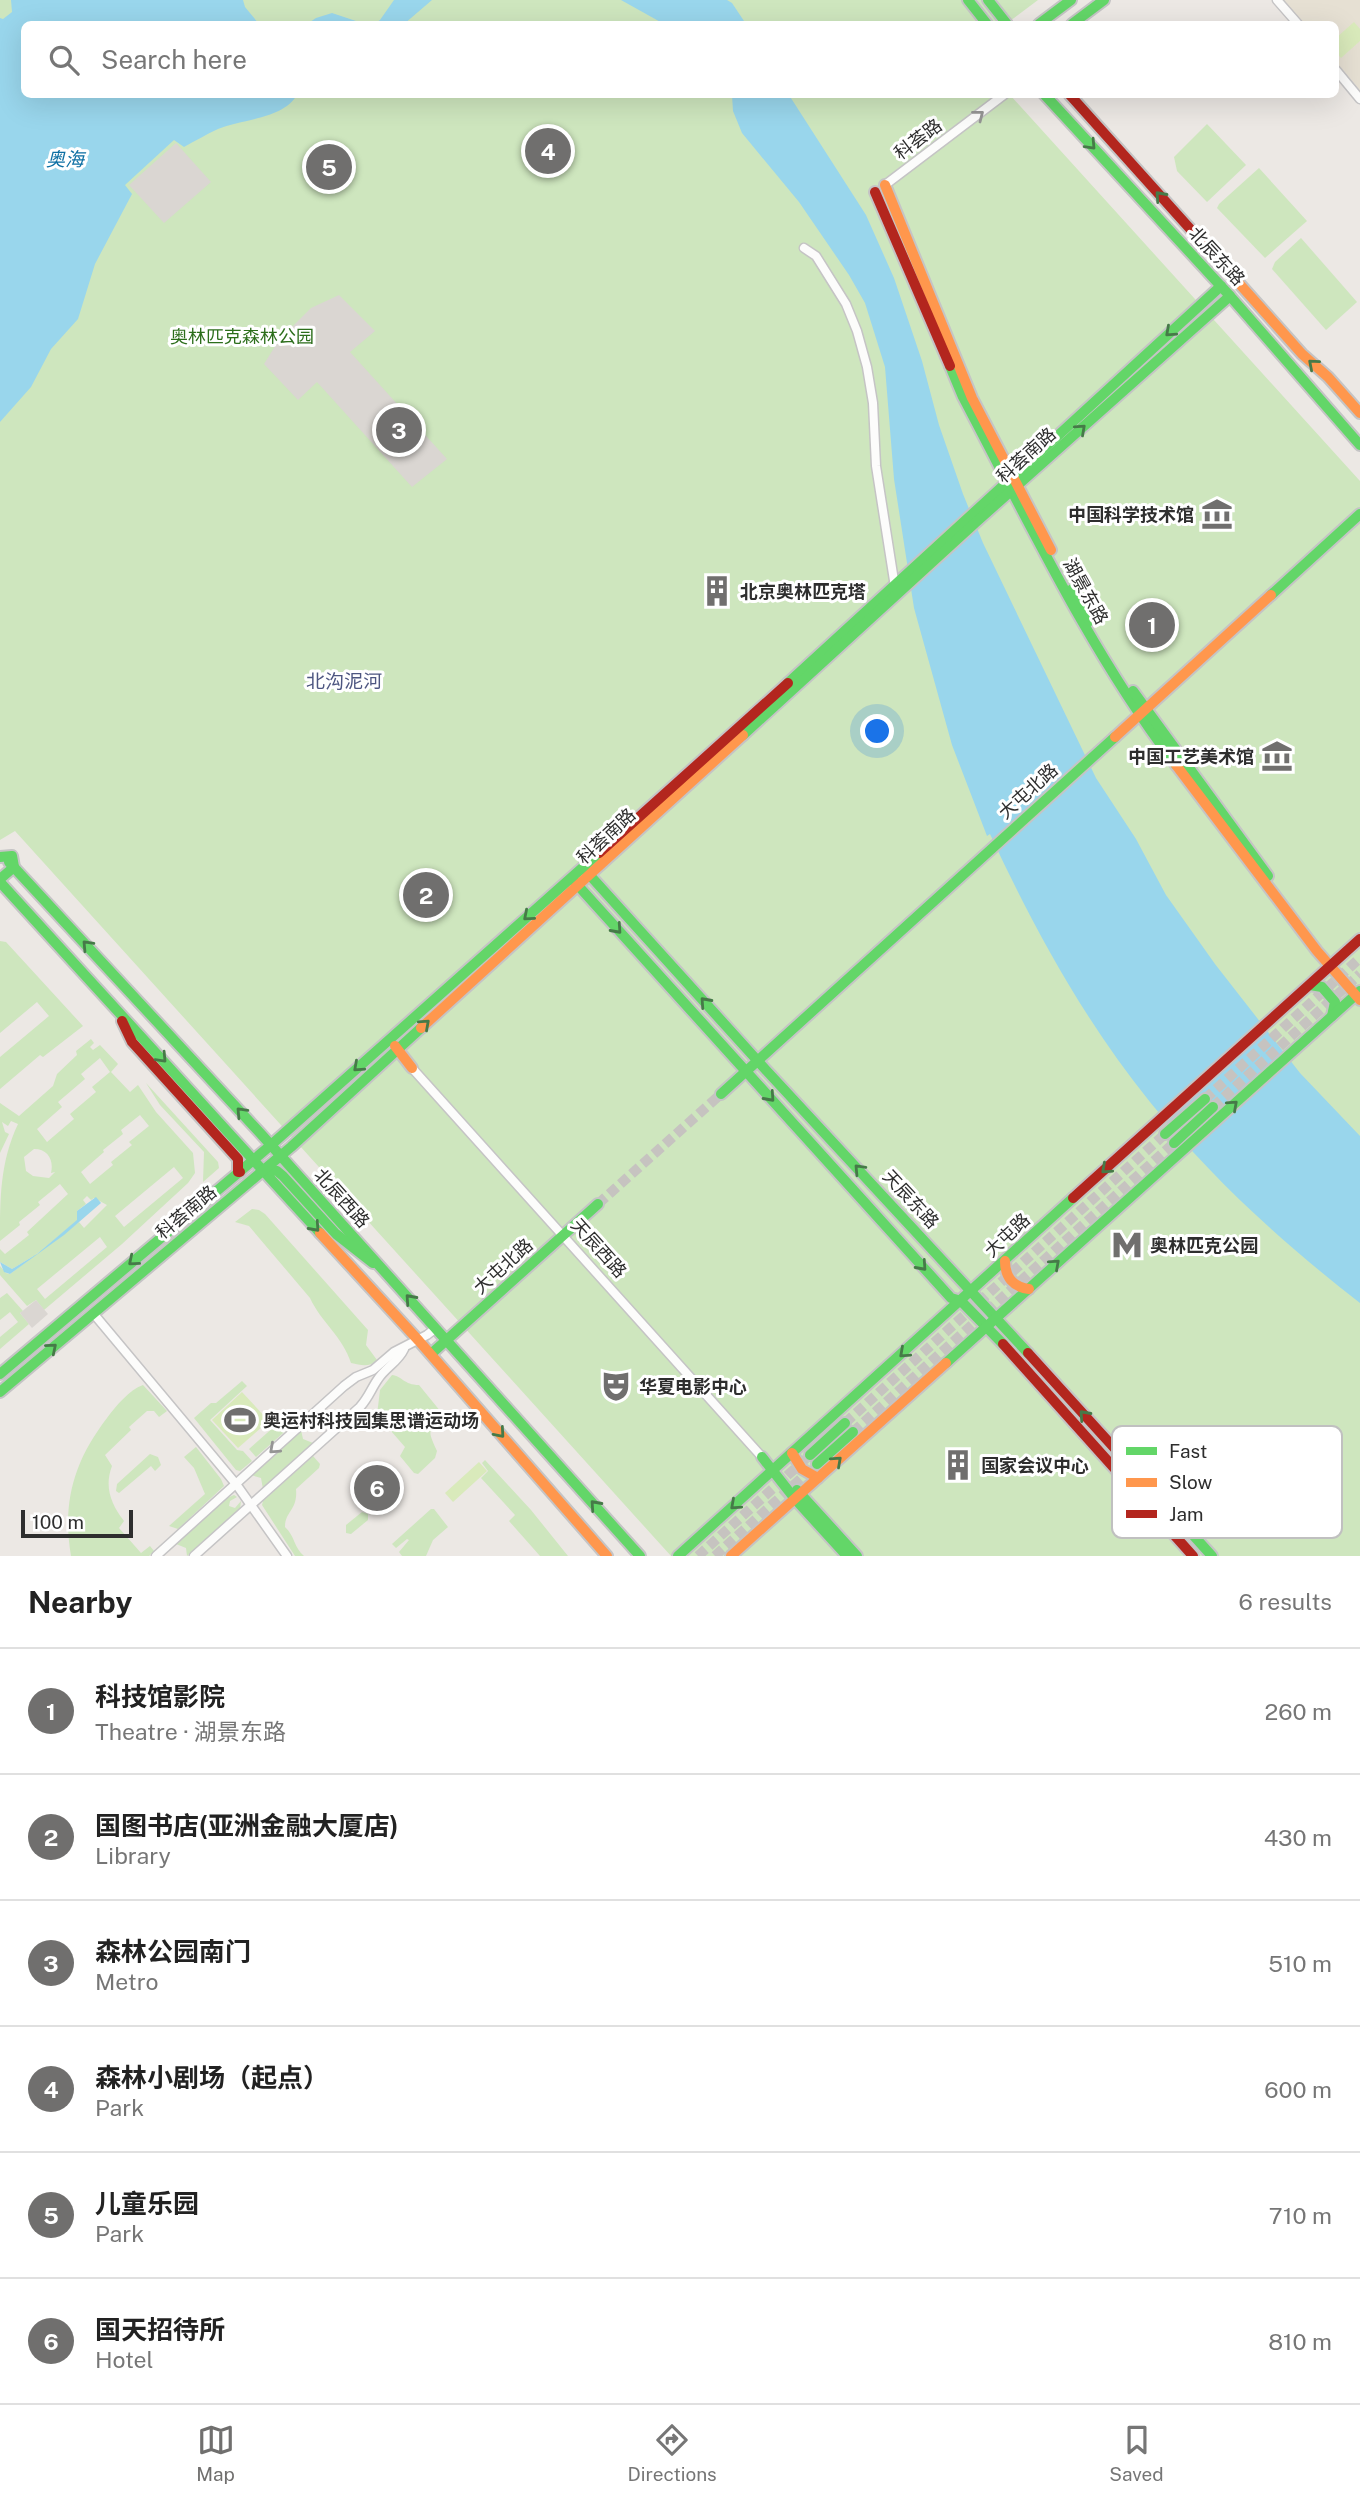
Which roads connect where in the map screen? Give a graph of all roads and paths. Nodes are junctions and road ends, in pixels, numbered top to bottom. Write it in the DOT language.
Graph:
graph roads {
  1 [pos="968,0"];
  2 [pos="988,0"];
  3 [pos="1071,0"];
  4 [pos="1104,0"];
  5 [pos="1277,0"];
  6 [pos="985,21"];
  7 [pos="1005,21"];
  8 [pos="1043,21"];
  9 [pos="1076,21"];
  10 [pos="1295,21"];
  11 [pos="1339,75"];
  12 [pos="1000,98"];
  13 [pos="1048,98"];
  14 [pos="1073,98"];
  15 [pos="1360,99"];
  16 [pos="880,189"];
  17 [pos="804,248"];
  18 [pos="1221,286"];
  19 [pos="1230,296"];
  20 [pos="1360,413"];
  21 [pos="1360,445"];
  22 [pos="1012,484"];
  23 [pos="1360,514"];
  24 [pos="908,581"];
  25 [pos="895,587"];
  26 [pos="1142,712"];
  27 [pos="1,855"];
  28 [pos="14,867"];
  29 [pos="586,871"];
  30 [pos="0,880"];
  31 [pos="574,882"];
  32 [pos="1360,939"];
  33 [pos="1332,964"];
  34 [pos="1310,985"];
  35 [pos="1359,994"];
  36 [pos="116,1009"];
  37 [pos="1332,1016"];
  38 [pos="387,1040"];
  39 [pos="396,1050"];
  40 [pos="759,1061"];
  41 [pos="412,1068"];
  42 [pos="746,1072"];
  43 [pos="721,1094"];
  44 [pos="1205,1098"];
  45 [pos="1213,1107"];
  46 [pos="236,1139"];
  47 [pos="1174,1142"];
  48 [pos="271,1145"];
  49 [pos="291,1147"];
  50 [pos="281,1156"];
  51 [pos="254,1159"];
  52 [pos="264,1170"];
  53 [pos="238,1172"];
  54 [pos="276,1184"];
  55 [pos="215,1192"];
  56 [pos="224,1203"];
  57 [pos="598,1204"];
  58 [pos="564,1235"];
  59 [pos="170,1249"];
  60 [pos="1005,1261"];
  61 [pos="382,1268"];
  62 [pos="1028,1289"];
  63 [pos="972,1291"];
  64 [pos="961,1301"];
  65 [pos="93,1313"];
  66 [pos="997,1318"];
  67 [pos="987,1327"];
  68 [pos="436,1328"];
  69 [pos="418,1339"];
  70 [pos="447,1340"];
  71 [pos="404,1349"];
  72 [pos="431,1354"];
  73 [pos="0,1374"];
  74 [pos="361,1374"];
  75 [pos="374,1389"];
  76 [pos="0,1392"];
  77 [pos="849,1428"];
  78 [pos="1112,1445"];
  79 [pos="792,1453"];
  80 [pos="762,1457"];
  81 [pos="813,1460"];
  82 [pos="1112,1465"];
  83 [pos="774,1470"];
  84 [pos="818,1478"];
  85 [pos="236,1484"];
  86 [pos="798,1496"];
  87 [pos="251,1505"];
  88 [pos="1178,1538"];
  89 [pos="1196,1538"];
  90 [pos="156,1556"];
  91 [pos="194,1556"];
  92 [pos="287,1556"];
  93 [pos="607,1556"];
  94 [pos="640,1556"];
  95 [pos="678,1556"];
  96 [pos="731,1556"];
  97 [pos="847,1556"];
  98 [pos="857,1556"];
  99 [pos="1194,1556"];
  100 [pos="1212,1556"];
  1 -- 6 [label="street"];
  2 -- 7 [label="street"];
  3 -- 8 [label="street"];
  4 -- 9 [label="street"];
  5 -- 10 [label="street"];
  11 -- 15 [label="street"];
  16 -- 12 [label="street, 科荟路, one-way"];
  13 -- 18 [label="street, 北辰东路, one-way"];
  20 -- 14 [label="street, 北辰东路, one-way"];
  16 -- 22 [label="street, 湖景东路"];
  17 -- 25 [label="street"];
  18 -- 19 [label="street, 北辰东路"];
  18 -- 22 [label="street, 科荟南路, one-way"];
  19 -- 21 [label="street, 北辰东路"];
  22 -- 19 [label="street, 科荟南路, one-way"];
  22 -- 24 [label="street, 科荟南路"];
  22 -- 26 [label="street, 湖景东路"];
  23 -- 26 [label="street, 大屯北路"];
  24 -- 25 [label="street, 科荟南路"];
  24 -- 29 [label="street, 科荟南路"];
  25 -- 29 [label="street, 科荟南路"];
  26 -- 33 [label="street, 湖景东路"];
  26 -- 40 [label="street, 大屯北路"];
  27 -- 28 [label="street"];
  28 -- 30 [label="street"];
  48 -- 28 [label="street, 北辰西路, one-way"];
  29 -- 31 [label="street, 科荟南路"];
  40 -- 29 [label="street, 天辰东路, one-way"];
  30 -- 36 [label="street"];
  31 -- 38 [label="street, 科荟南路, one-way"];
  39 -- 31 [label="street, 科荟南路, one-way"];
  31 -- 42 [label="street, 天辰东路, one-way"];
  32 -- 33 [label="street, 大屯路"];
  33 -- 34 [label="street, 大屯路"];
  33 -- 35 [label="street, 湖景东路"];
  34 -- 37 [label="street"];
  34 -- 60 [label="street, 大屯路, one-way"];
  35 -- 37 [label="street"];
  36 -- 46 [label="street, one-way"];
  36 -- 53 [label="street"];
  47 -- 37 [label="street, one-way"];
  38 -- 39 [label="street, 天辰西路"];
  38 -- 48 [label="street, 科荟南路, one-way"];
  39 -- 41 [label="street, 天辰西路"];
  39 -- 49 [label="street, 科荟南路"];
  40 -- 42 [label="street, 大屯北路"];
  63 -- 40 [label="street, 天辰东路, one-way"];
  41 -- 58 [label="street, 天辰西路"];
  42 -- 43 [label="street, 大屯北路"];
  42 -- 64 [label="street, 天辰东路, one-way"];
  44 -- 47 [label="street"];
  45 -- 47 [label="street"];
  46 -- 49 [label="street"];
  46 -- 51 [label="street"];
  62 -- 47 [label="street, one-way"];
  48 -- 50 [label="street, 北辰西路"];
  48 -- 51 [label="street, 科荟南路"];
  49 -- 50 [label="street, 科荟南路"];
  50 -- 52 [label="street, 科荟南路"];
  50 -- 61 [label="street, 北辰西路"];
  51 -- 52 [label="street"];
  51 -- 53 [label="street, 科荟南路"];
  52 -- 54 [label="street"];
  52 -- 56 [label="street, 科荟南路"];
  53 -- 55 [label="street, 科荟南路"];
  53 -- 61 [label="street"];
  54 -- 59 [label="street"];
  54 -- 69 [label="street, one-way"];
  55 -- 56 [label="street"];
  55 -- 73 [label="street, 科荟南路, one-way"];
  56 -- 59 [label="street, 科荟南路"];
  57 -- 58 [label="street, 大屯北路"];
  58 -- 70 [label="street, 大屯北路"];
  58 -- 80 [label="street, 天辰西路"];
  59 -- 65 [label="street, 科荟南路"];
  60 -- 62 [label="street"];
  60 -- 63 [label="street, 大屯路"];
  68 -- 61 [label="street, 北辰西路, one-way"];
  62 -- 66 [label="street"];
  63 -- 64 [label="street, 大屯路"];
  63 -- 66 [label="street, 天辰东路"];
  64 -- 67 [label="street, 天辰东路"];
  64 -- 79 [label="street, 大屯路, one-way"];
  76 -- 65 [label="street, 科荟南路, one-way"];
  65 -- 85 [label="street"];
  66 -- 67 [label="street"];
  78 -- 66 [label="street, 天辰东路, one-way"];
  67 -- 82 [label="street, 天辰东路"];
  84 -- 67 [label="street, one-way"];
  68 -- 69 [label="street"];
  68 -- 70 [label="street, 北辰西路"];
  69 -- 71 [label="street"];
  69 -- 72 [label="street"];
  70 -- 72 [label="street, 大屯北路"];
  94 -- 70 [label="street, 北辰西路, one-way"];
  71 -- 74 [label="street"];
  71 -- 75 [label="street"];
  72 -- 93 [label="street, one-way"];
  74 -- 75 [label="street"];
  74 -- 85 [label="street, one-way"];
  75 -- 87 [label="street"];
  77 -- 81 [label="street"];
  79 -- 83 [label="street, 大屯路"];
  79 -- 84 [label="street"];
  80 -- 83 [label="street, 天辰西路"];
  83 -- 86 [label="street, 天辰西路"];
  83 -- 95 [label="street, 大屯路, one-way"];
  84 -- 86 [label="street"];
  85 -- 87 [label="street"];
  85 -- 90 [label="street"];
  86 -- 96 [label="street"];
  86 -- 97 [label="street, 天辰西路"];
  86 -- 98 [label="street, 天辰西路"];
  87 -- 91 [label="street"];
  87 -- 92 [label="street"];
  88 -- 99 [label="street, 天辰东路"];
  100 -- 89 [label="street, 天辰东路, one-way"];
}
